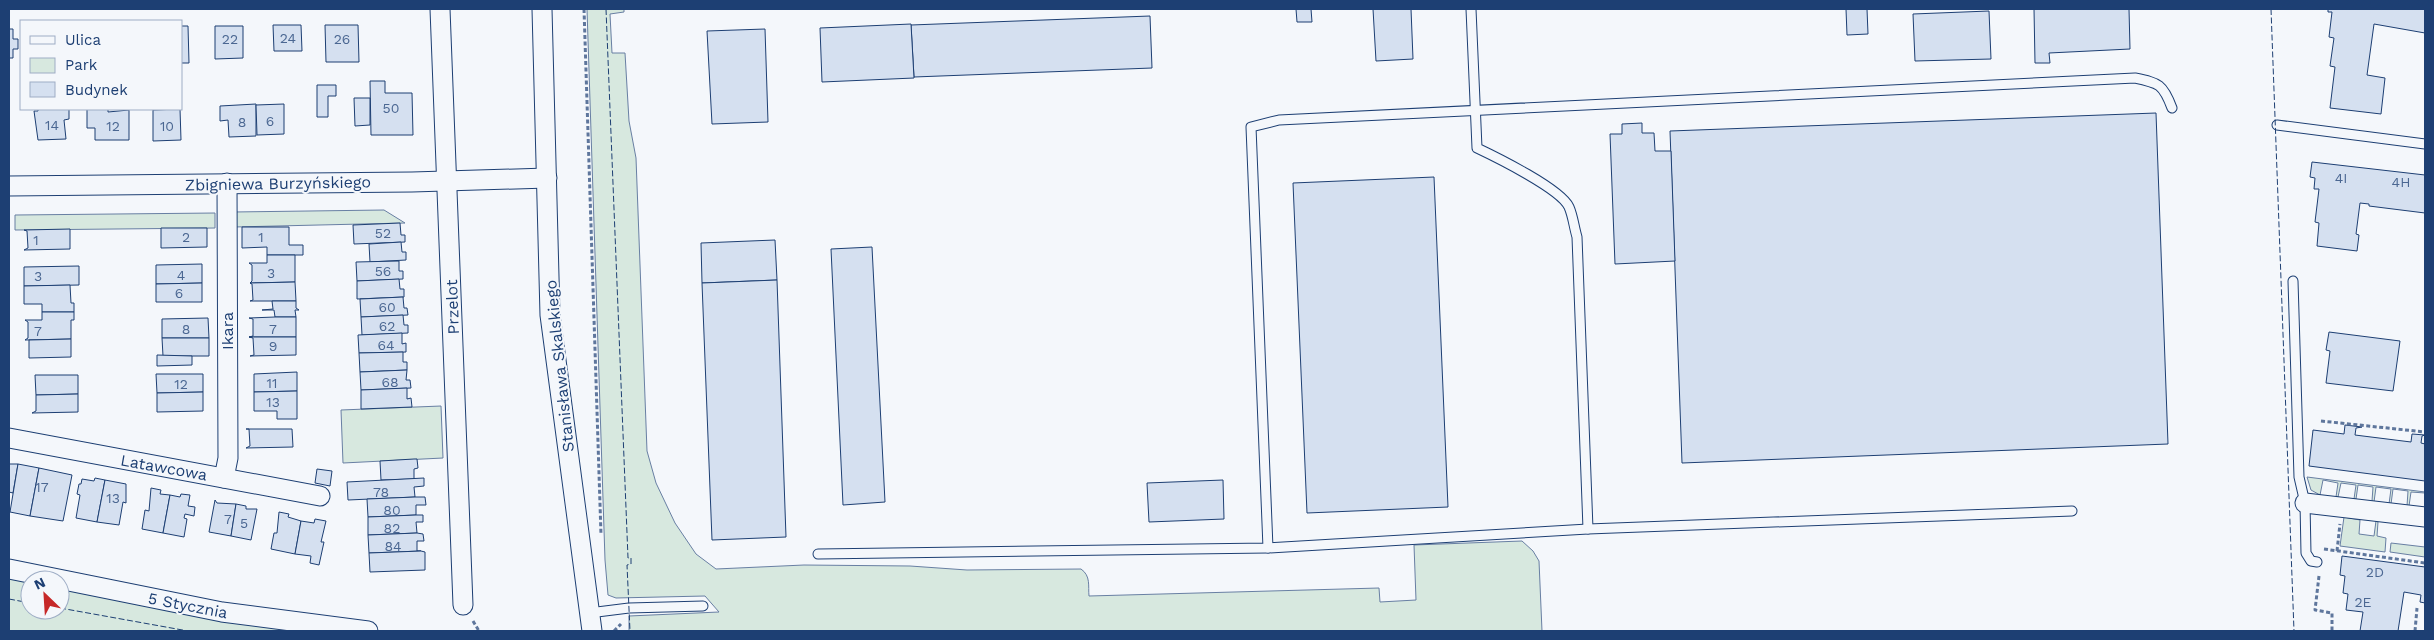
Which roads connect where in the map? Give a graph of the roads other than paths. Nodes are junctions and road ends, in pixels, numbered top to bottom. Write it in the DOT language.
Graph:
graph roads {
  1 [pos="440,9"];
  2 [pos="542,9"];
  3 [pos="1471,9"];
  4 [pos="2172,108"];
  5 [pos="1476,111"];
  6 [pos="2277,125"];
  7 [pos="2425,144"];
  8 [pos="547,178"];
  9 [pos="448,180"];
  10 [pos="227,183"];
  11 [pos="9,186"];
  12 [pos="2293,281"];
  13 [pos="9,438"];
  14 [pos="224,478"];
  15 [pos="320,496"];
  16 [pos="2305,502"];
  17 [pos="2072,510"];
  18 [pos="2425,517"];
  19 [pos="1588,529"];
  20 [pos="1268,548"];
  21 [pos="818,554"];
  22 [pos="2320,562"];
  23 [pos="9,569"];
  24 [pos="464,605"];
  25 [pos="703,606"];
  26 [pos="591,627"];
  27 [pos="368,631"];
  1 -- 9 [label="street, Przelot"];
  2 -- 8 [label="street, Stanisława Skalskiego"];
  3 -- 5 [label="lane"];
  4 -- 5 [label="lane"];
  5 -- 19 [label="lane"];
  5 -- 20 [label="lane"];
  6 -- 7 [label="lane"];
  8 -- 9 [label="street, Zbigniewa Burzyńskiego"];
  8 -- 26 [label="street, Stanisława Skalskiego"];
  9 -- 10 [label="street, Zbigniewa Burzyńskiego"];
  9 -- 24 [label="street, Przelot"];
  10 -- 11 [label="street, Zbigniewa Burzyńskiego"];
  10 -- 14 [label="street, Ikara"];
  12 -- 16 [label="lane"];
  13 -- 14 [label="street, Latawcowa"];
  14 -- 15 [label="street, Latawcowa"];
  16 -- 18 [label="street"];
  16 -- 22 [label="lane"];
  17 -- 19 [label="lane"];
  19 -- 20 [label="lane"];
  20 -- 21 [label="lane"];
  23 -- 27 [label="street, 5 Stycznia"];
  25 -- 26 [label="lane"];
}
